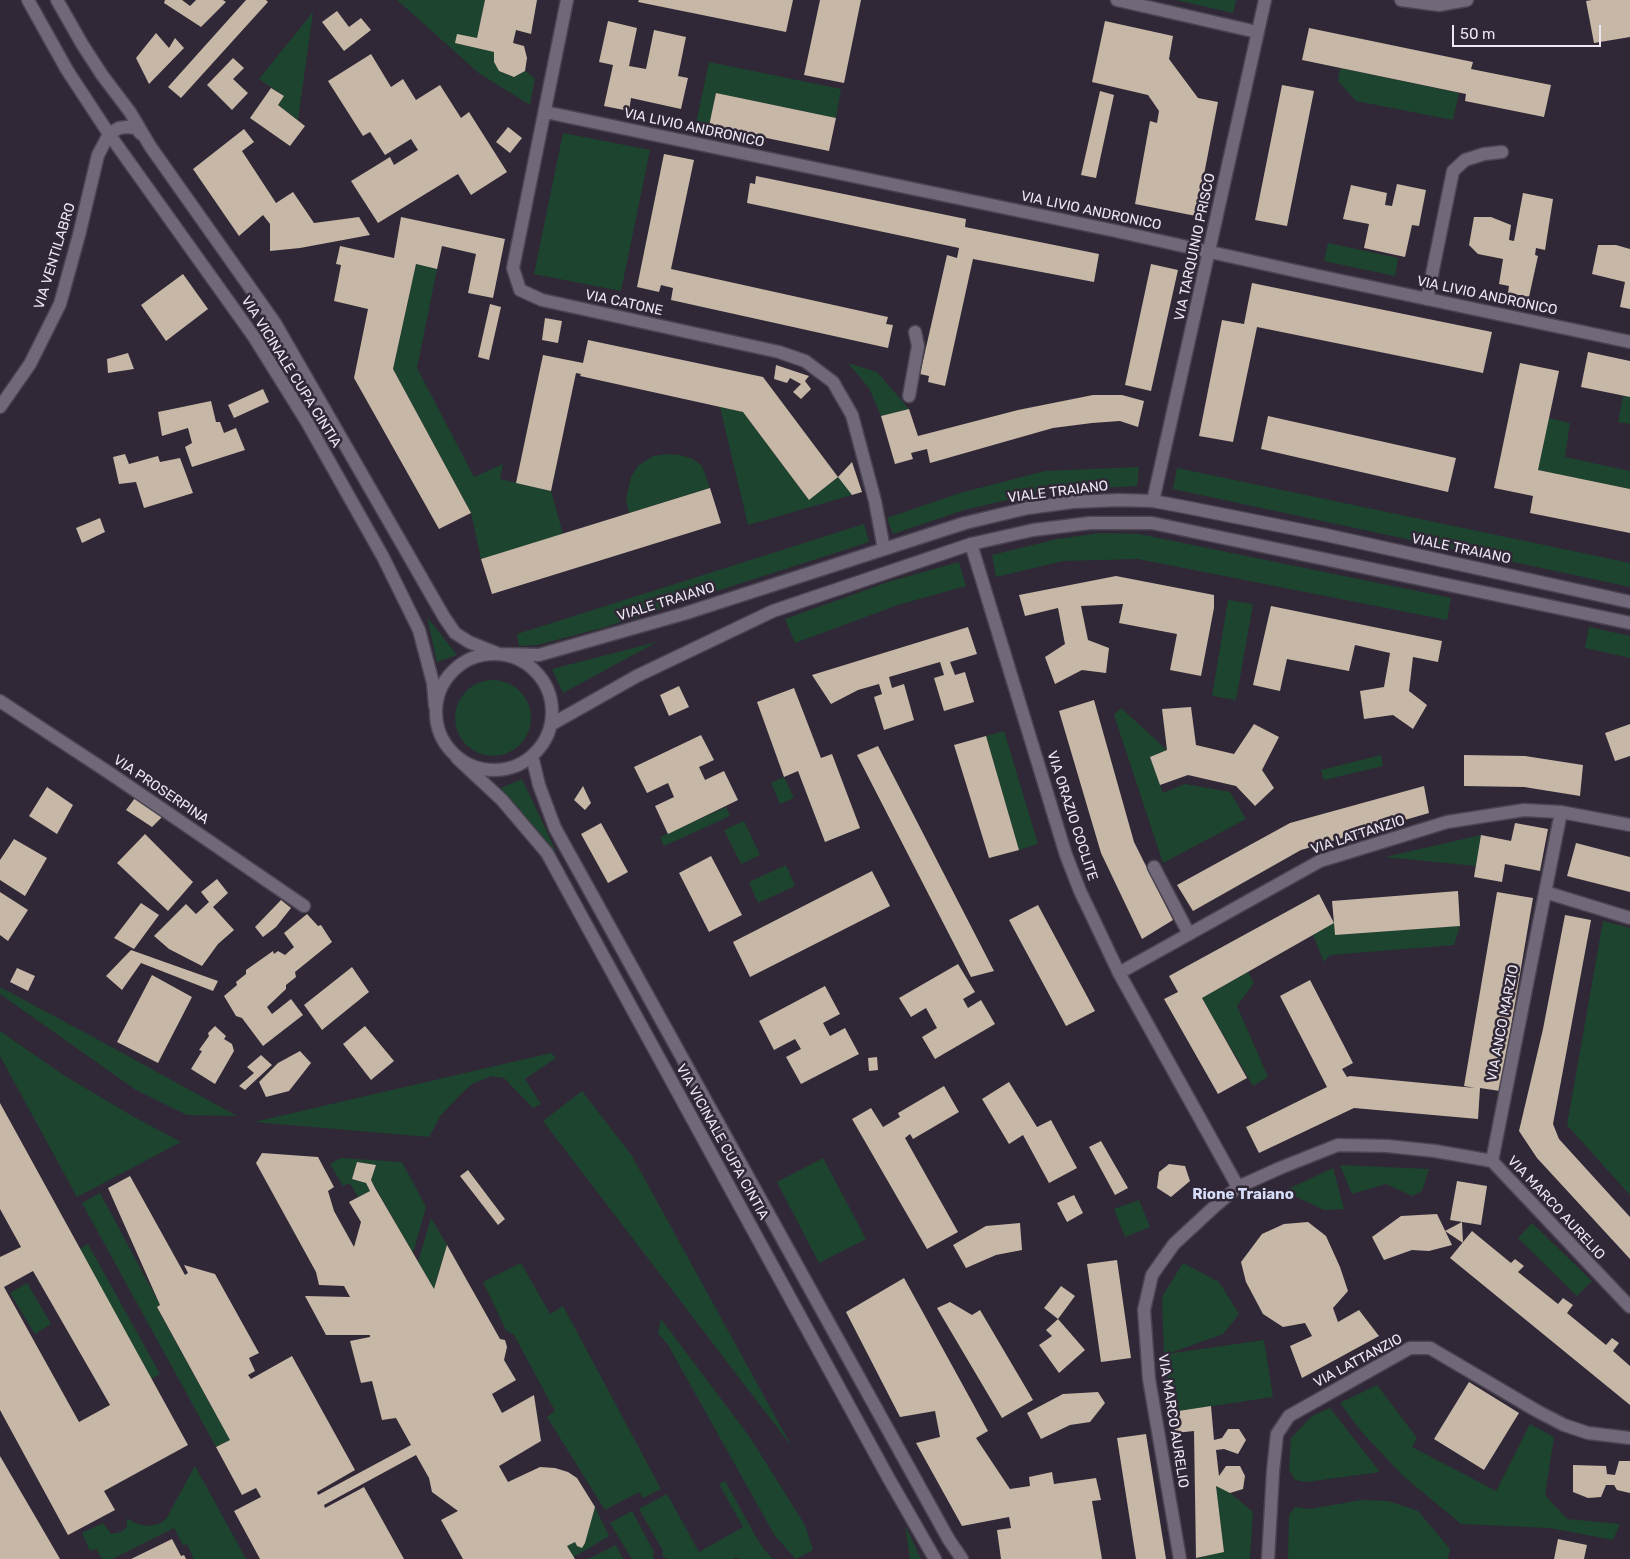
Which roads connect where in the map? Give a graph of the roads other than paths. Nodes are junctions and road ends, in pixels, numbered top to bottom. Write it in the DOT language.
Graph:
graph roads {
  1 [pos="28,0"];
  2 [pos="57,0"];
  3 [pos="567,0"];
  4 [pos="1117,0"];
  5 [pos="1265,0"];
  6 [pos="1401,0"];
  7 [pos="1467,0"];
  8 [pos="1257,32"];
  9 [pos="545,112"];
  10 [pos="109,134"];
  11 [pos="150,146"];
  12 [pos="1502,152"];
  13 [pos="1210,252"];
  14 [pos="1427,299"];
  15 [pos="915,332"];
  16 [pos="1630,342"];
  17 [pos="908,396"];
  18 [pos="0,407"];
  19 [pos="1154,501"];
  20 [pos="965,523"];
  21 [pos="1152,523"];
  22 [pos="972,544"];
  23 [pos="884,549"];
  24 [pos="889,571"];
  25 [pos="1630,602"];
  26 [pos="1630,623"];
  27 [pos="499,654"];
  28 [pos="0,702"];
  29 [pos="435,706"];
  30 [pos="552,724"];
  31 [pos="532,756"];
  32 [pos="457,758"];
  33 [pos="1561,812"];
  34 [pos="1630,825"];
  35 [pos="1154,867"];
  36 [pos="1545,892"];
  37 [pos="304,906"];
  38 [pos="1630,918"];
  39 [pos="1189,934"];
  40 [pos="1119,973"];
  41 [pos="1492,1161"];
  42 [pos="1238,1187"];
  43 [pos="1630,1307"];
  44 [pos="1630,1438"];
  45 [pos="935,1559"];
  46 [pos="962,1559"];
  47 [pos="1180,1559"];
  48 [pos="1268,1559"];
  1 -- 10 [label="street, VIA VICINALE CUPA CINTIA"];
  2 -- 11 [label="street, VIA VICINALE CUPA CINTIA"];
  3 -- 9 [label="street, VIA CATONE"];
  4 -- 8 [label="street"];
  5 -- 8 [label="street, VIA TARQUINIO PRISCO"];
  6 -- 7 [label="street"];
  8 -- 13 [label="street, VIA TARQUINIO PRISCO"];
  9 -- 13 [label="street, VIA LIVIO ANDRONICO"];
  9 -- 23 [label="street, VIA CATONE"];
  10 -- 11 [label="street"];
  10 -- 18 [label="street, VIA VENTILABRO"];
  10 -- 29 [label="street, VIA VICINALE CUPA CINTIA"];
  11 -- 27 [label="street, VIA VICINALE CUPA CINTIA"];
  12 -- 14 [label="street"];
  13 -- 14 [label="street, VIA LIVIO ANDRONICO"];
  13 -- 19 [label="street, VIA TARQUINIO PRISCO"];
  14 -- 16 [label="street, VIA LIVIO ANDRONICO"];
  15 -- 17 [label="street"];
  19 -- 20 [label="street, VIALE TRAIANO"];
  19 -- 21 [label="street, VIA TARQUINIO PRISCO"];
  19 -- 25 [label="street, VIALE TRAIANO"];
  20 -- 22 [label="street, VIA ORAZIO COCLITE"];
  20 -- 23 [label="street, VIALE TRAIANO"];
  21 -- 22 [label="street"];
  21 -- 26 [label="street"];
  22 -- 24 [label="street"];
  22 -- 40 [label="street, VIA ORAZIO COCLITE"];
  23 -- 24 [label="street, VIA CATONE"];
  23 -- 27 [label="street, VIALE TRAIANO"];
  24 -- 30 [label="street"];
  27 -- 29 [label="street"];
  27 -- 30 [label="street"];
  28 -- 37 [label="street, VIA PROSERPINA"];
  29 -- 32 [label="street"];
  30 -- 31 [label="street"];
  31 -- 32 [label="street"];
  31 -- 46 [label="street, VIA VICINALE CUPA CINTIA"];
  32 -- 45 [label="street, VIA VICINALE CUPA CINTIA"];
  33 -- 34 [label="street, VIA LATTANZIO"];
  33 -- 36 [label="street, VIA ANCO MARZIO"];
  33 -- 39 [label="street, VIA LATTANZIO"];
  35 -- 39 [label="street"];
  36 -- 38 [label="street"];
  36 -- 41 [label="street, VIA ANCO MARZIO"];
  39 -- 40 [label="street, VIA LATTANZIO"];
  40 -- 42 [label="street, VIA ORAZIO COCLITE"];
  41 -- 42 [label="street, VIA MARCO AURELIO"];
  41 -- 43 [label="street, VIA MARCO AURELIO"];
  42 -- 47 [label="street, VIA MARCO AURELIO"];
  44 -- 48 [label="street, VIA LATTANZIO"];
}
